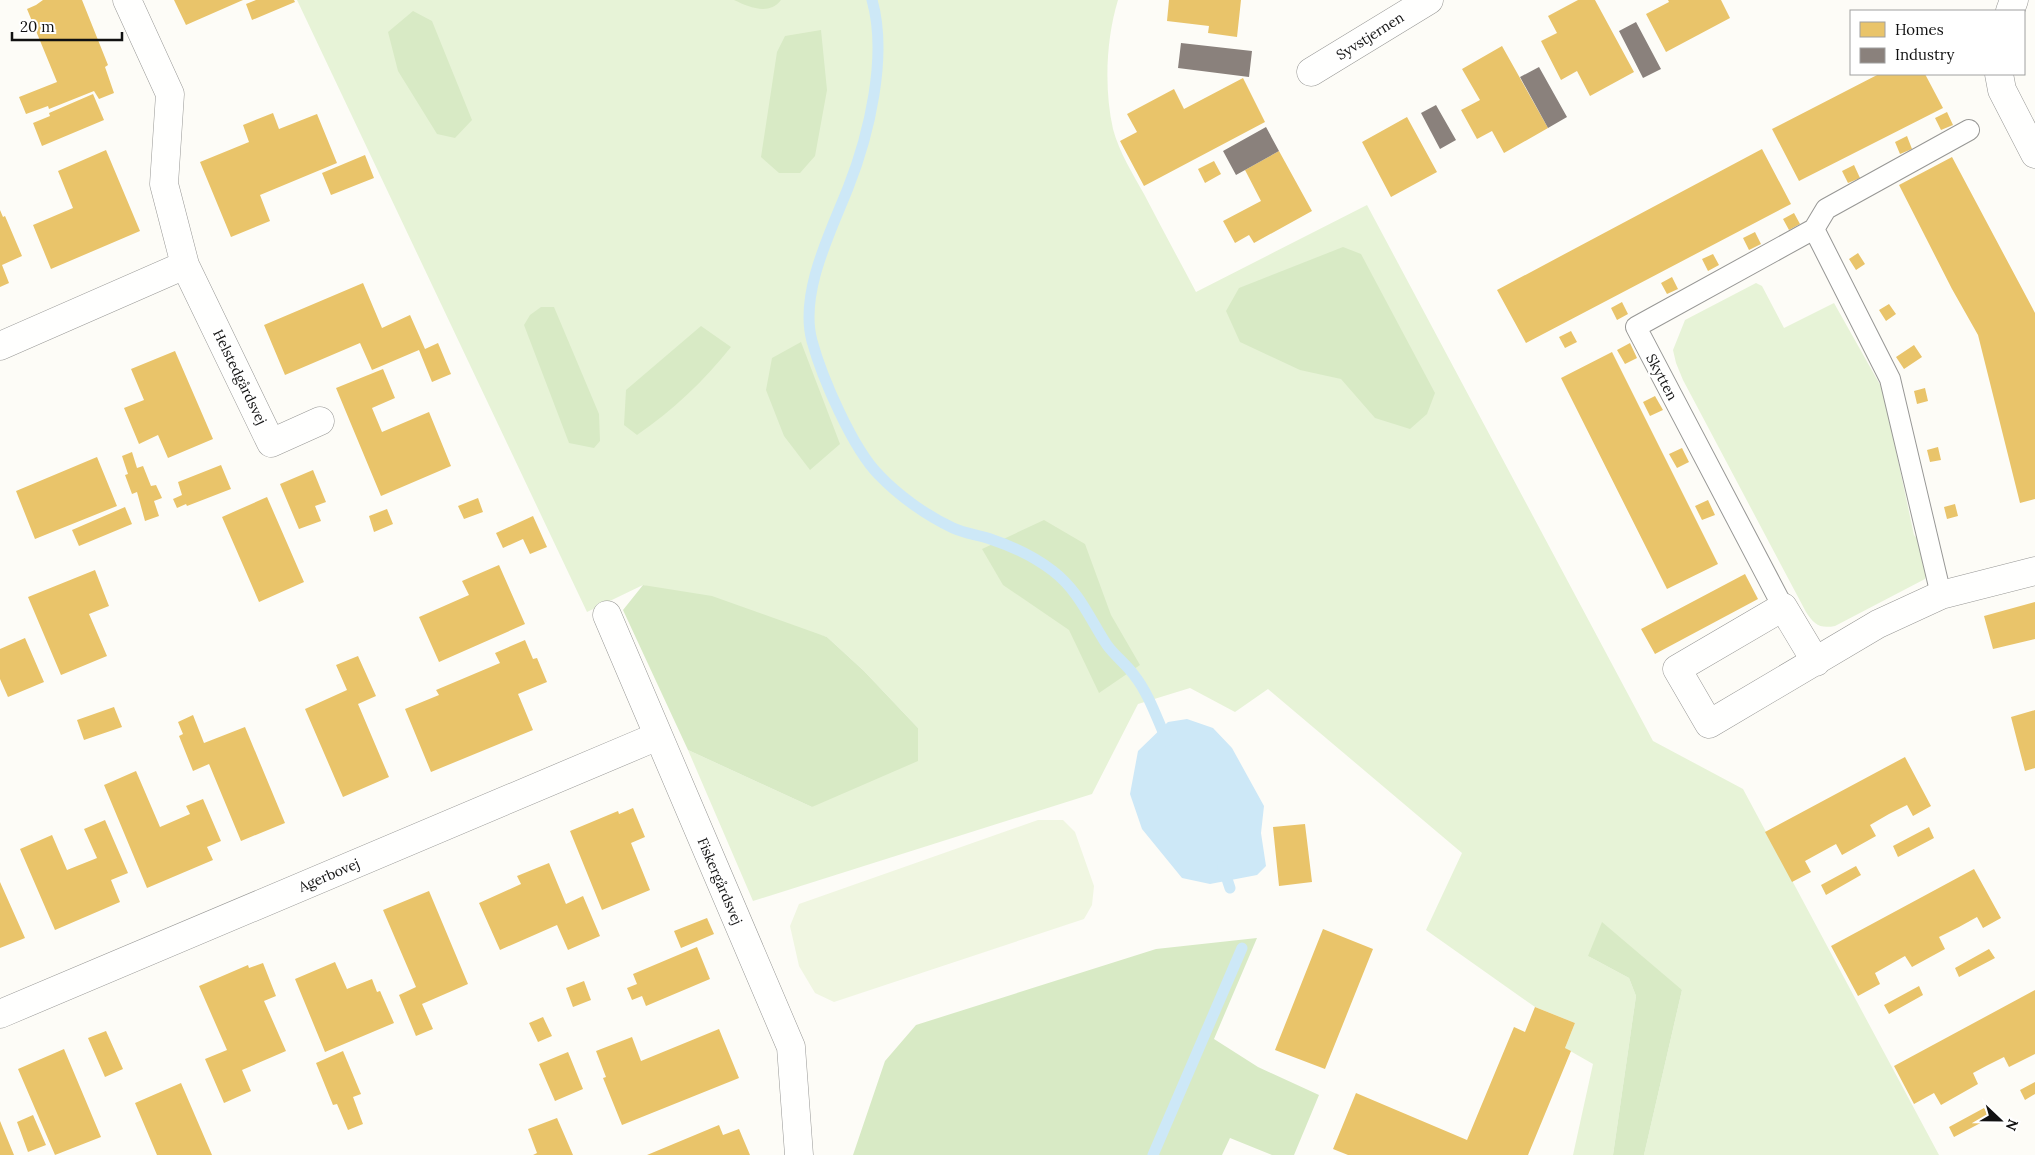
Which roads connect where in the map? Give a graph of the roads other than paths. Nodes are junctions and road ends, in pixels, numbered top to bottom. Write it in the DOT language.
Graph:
graph roads {
  1 [pos="128,0"];
  2 [pos="1429,0"];
  3 [pos="1312,72"];
  4 [pos="1999,75"];
  5 [pos="1969,130"];
  6 [pos="2035,154"];
  7 [pos="1814,229"];
  8 [pos="185,265"];
  9 [pos="0,346"];
  10 [pos="320,421"];
  11 [pos="2035,571"];
  12 [pos="1941,595"];
  13 [pos="1783,607"];
  14 [pos="607,614"];
  15 [pos="1816,662"];
  16 [pos="658,736"];
  17 [pos="0,1014"];
  18 [pos="799,1155"];
  1 -- 8 [label="street, Helstedgårdsvej"];
  2 -- 3 [label="street, Syvstjernen"];
  4 -- 6 [label="street"];
  5 -- 7 [label="lane, Skytten"];
  7 -- 12 [label="lane"];
  7 -- 13 [label="lane, Skytten"];
  8 -- 9 [label="street"];
  8 -- 10 [label="street, Helstedgårdsvej"];
  11 -- 12 [label="street"];
  12 -- 15 [label="street"];
  13 -- 15 [label="street, Skytten"];
  13 -- 15 [label="street"];
  14 -- 16 [label="street, Fiskergårdsvej"];
  16 -- 17 [label="street, Agerbovej"];
  16 -- 18 [label="street, Fiskergårdsvej"];
}
